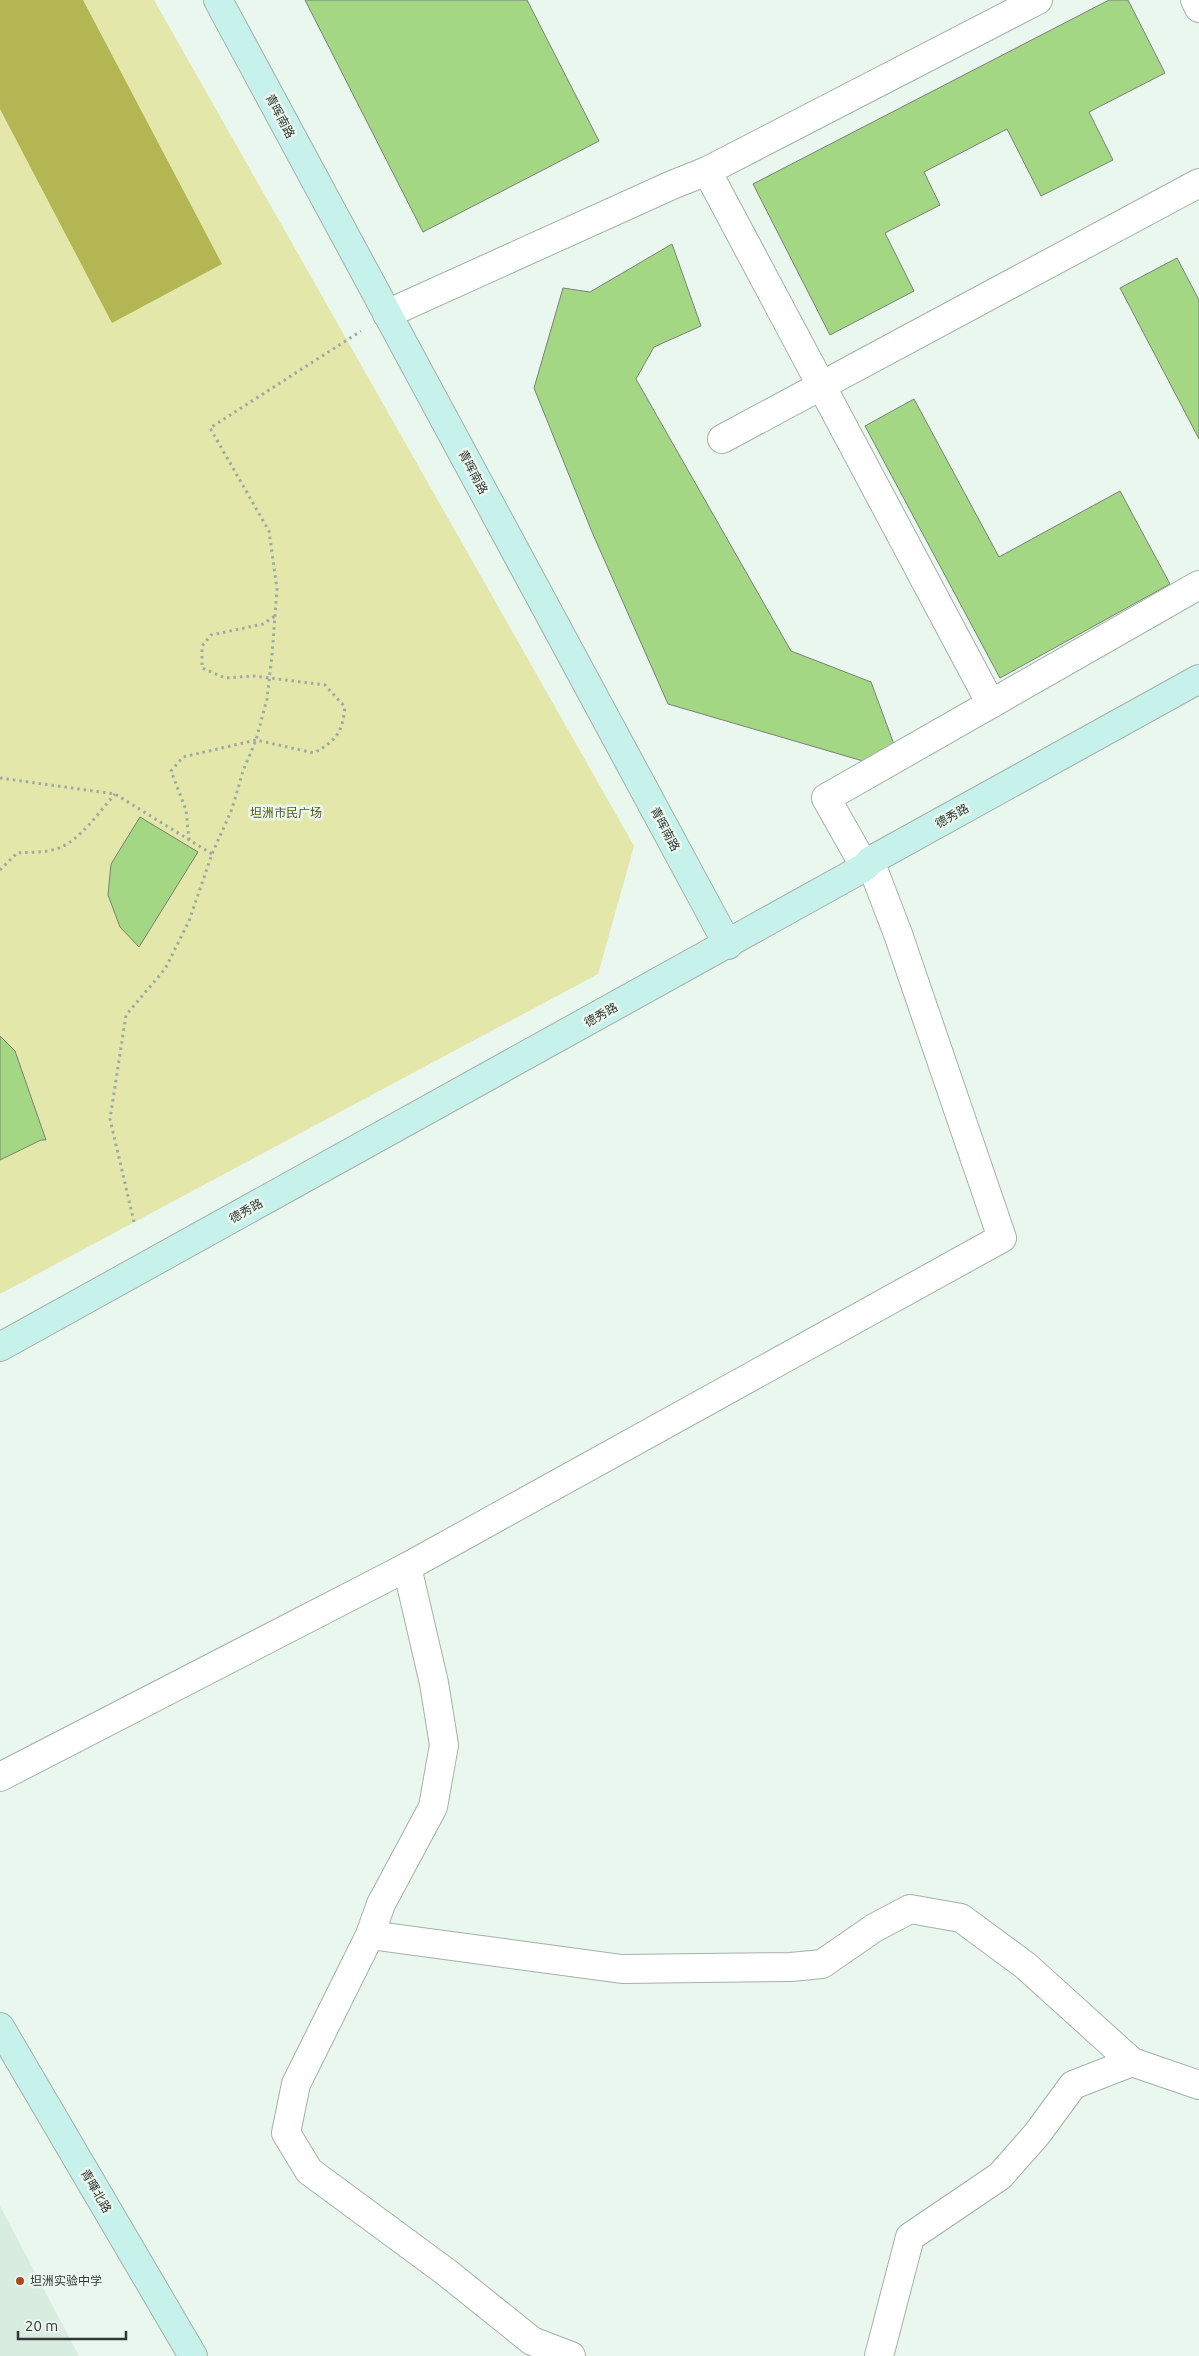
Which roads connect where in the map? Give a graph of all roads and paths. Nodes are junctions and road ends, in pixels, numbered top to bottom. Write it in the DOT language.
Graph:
graph roads {
  1 [pos="218,0"];
  2 [pos="1038,0"];
  3 [pos="1195,0"];
  4 [pos="1199,8"];
  5 [pos="707,171"];
  6 [pos="1199,183"];
  7 [pos="387,314"];
  8 [pos="822,386"];
  9 [pos="722,439"];
  10 [pos="1199,585"];
  11 [pos="275,615"];
  12 [pos="1199,680"];
  13 [pos="991,704"];
  14 [pos="256,740"];
  15 [pos="0,778"];
  16 [pos="115,794"];
  17 [pos="189,840"];
  18 [pos="212,854"];
  19 [pos="868,864"];
  20 [pos="0,870"];
  21 [pos="728,945"];
  22 [pos="134,1222"];
  23 [pos="0,1347"];
  24 [pos="407,1567"];
  25 [pos="0,1777"];
  26 [pos="370,1935"];
  27 [pos="0,2027"];
  28 [pos="1132,2062"];
  29 [pos="1199,2085"];
  30 [pos="193,2356"];
  31 [pos="571,2356"];
  32 [pos="879,2356"];
  1 -- 7 [label="street, 青晖南路"];
  2 -- 5 [label="street"];
  3 -- 4 [label="street"];
  5 -- 7 [label="street"];
  5 -- 8 [label="street"];
  6 -- 8 [label="street"];
  7 -- 11 [label="path"];
  7 -- 21 [label="street, 青晖南路"];
  8 -- 9 [label="street"];
  8 -- 13 [label="street"];
  10 -- 13 [label="street"];
  11 -- 14 [label="path"];
  11 -- 14 [label="path"];
  12 -- 19 [label="street, 德秀路"];
  13 -- 19 [label="street"];
  14 -- 17 [label="path"];
  14 -- 18 [label="path"];
  15 -- 16 [label="path"];
  16 -- 17 [label="path"];
  16 -- 20 [label="path"];
  17 -- 18 [label="path"];
  18 -- 22 [label="path"];
  19 -- 21 [label="street, 德秀路"];
  19 -- 24 [label="street"];
  21 -- 23 [label="street, 德秀路"];
  24 -- 25 [label="street"];
  24 -- 26 [label="street"];
  26 -- 28 [label="street"];
  26 -- 31 [label="street"];
  27 -- 30 [label="street, 青暉北路"];
  28 -- 29 [label="street"];
  28 -- 32 [label="street"];
}
